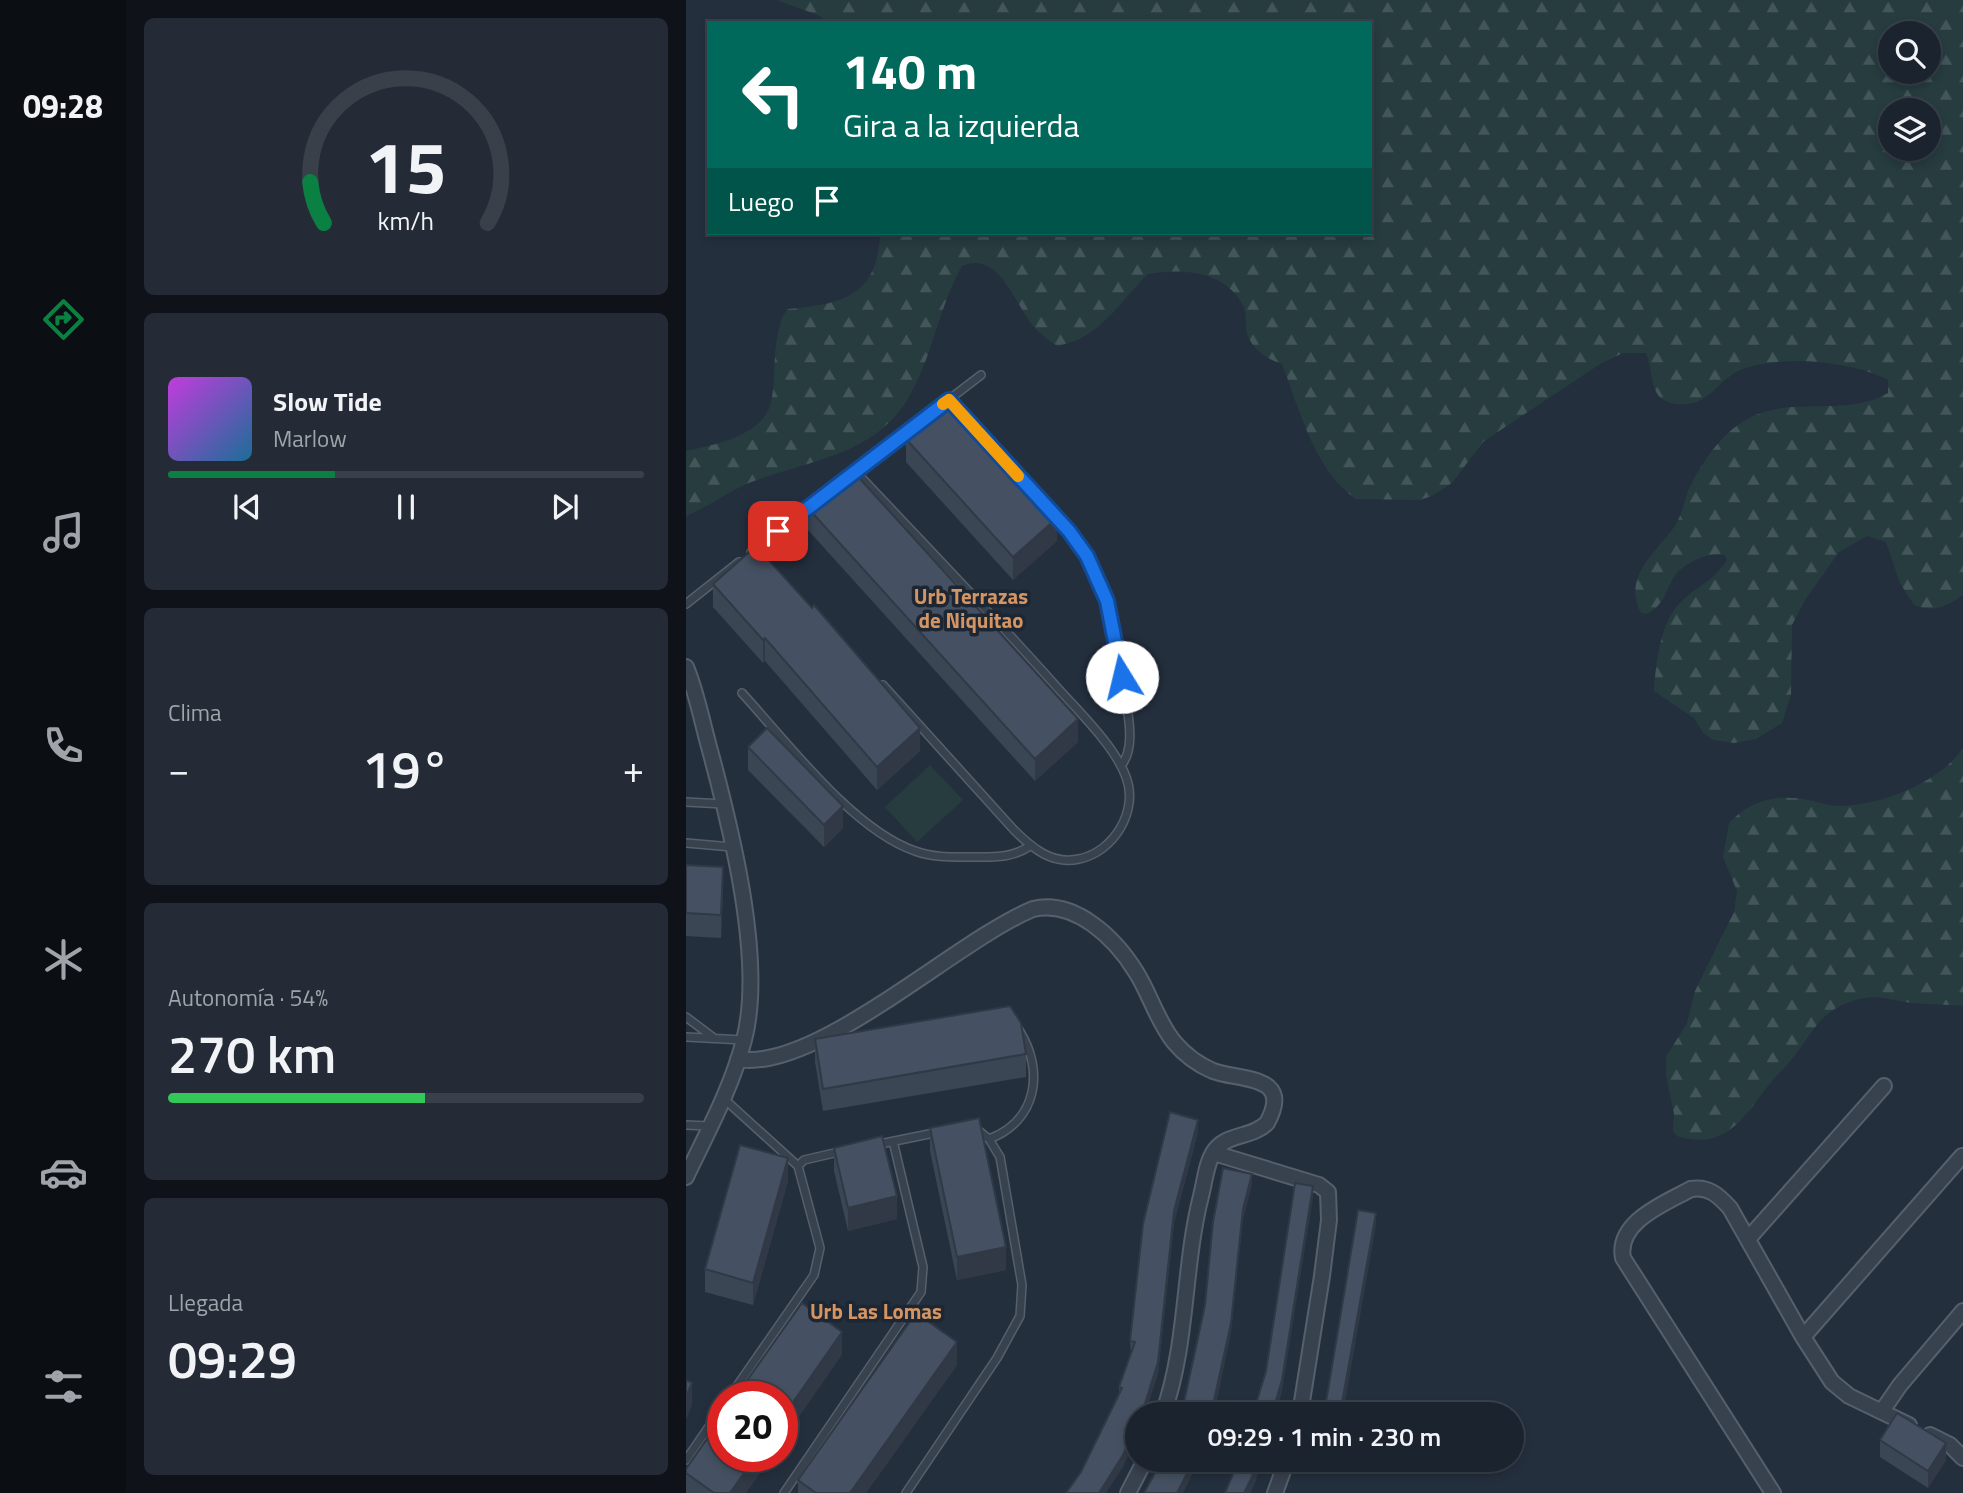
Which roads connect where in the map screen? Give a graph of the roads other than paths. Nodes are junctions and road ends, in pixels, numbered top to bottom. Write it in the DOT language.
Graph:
graph roads {
  1 [pos="981,376"];
  2 [pos="949,400"];
  3 [pos="971,424"];
  4 [pos="1005,461"];
  5 [pos="855,471"];
  6 [pos="846,478"];
  7 [pos="829,491"];
  8 [pos="757,548"];
  9 [pos="765,557"];
  10 [pos="686,604"];
  11 [pos="686,667"];
  12 [pos="880,682"];
  13 [pos="742,693"];
  14 [pos="691,699"];
  15 [pos="1121,766"];
  16 [pos="686,802"];
  17 [pos="724,804"];
  18 [pos="686,843"];
  19 [pos="732,846"];
  20 [pos="1030,846"];
  21 [pos="686,1017"];
  22 [pos="1012,1022"];
  23 [pos="686,1037"];
  24 [pos="715,1038"];
  25 [pos="744,1040"];
  26 [pos="738,1059"];
  27 [pos="1884,1086"];
  28 [pos="722,1097"];
  29 [pos="686,1125"];
  30 [pos="710,1126"];
  31 [pos="962,1128"];
  32 [pos="951,1130"];
  33 [pos="989,1139"];
  34 [pos="893,1141"];
  35 [pos="862,1147"];
  36 [pos="850,1150"];
  37 [pos="1214,1153"];
  38 [pos="1962,1156"];
  39 [pos="798,1166"];
  40 [pos="686,1177"];
  41 [pos="1748,1239"];
  42 [pos="1963,1311"];
  43 [pos="1802,1337"];
  44 [pos="741,1381"];
  45 [pos="1166,1402"];
  46 [pos="1302,1402"];
  47 [pos="1882,1412"];
  48 [pos="707,1429"];
  49 [pos="1963,1458"];
  50 [pos="686,1460"];
  51 [pos="1139,1472"];
  52 [pos="1283,1472"];
  53 [pos="783,1493"];
  54 [pos="906,1493"];
  55 [pos="1128,1493"];
  56 [pos="1275,1493"];
  57 [pos="1773,1493"];
  1 -- 2 [label="lane"];
  2 -- 3 [label="lane"];
  2 -- 5 [label="lane"];
  4 -- 15 [label="lane"];
  5 -- 6 [label="lane"];
  5 -- 15 [label="lane"];
  7 -- 8 [label="lane"];
  8 -- 9 [label="lane"];
  8 -- 10 [label="lane"];
  11 -- 14 [label="street"];
  12 -- 20 [label="lane"];
  13 -- 20 [label="lane"];
  14 -- 17 [label="street"];
  15 -- 20 [label="lane"];
  16 -- 17 [label="lane"];
  17 -- 19 [label="street"];
  18 -- 19 [label="lane"];
  19 -- 25 [label="street"];
  21 -- 24 [label="lane"];
  22 -- 33 [label="lane"];
  23 -- 24 [label="lane"];
  24 -- 25 [label="lane"];
  25 -- 26 [label="street"];
  26 -- 28 [label="street"];
  26 -- 37 [label="street"];
  27 -- 41 [label="street"];
  28 -- 30 [label="street"];
  28 -- 39 [label="lane"];
  29 -- 30 [label="lane"];
  30 -- 40 [label="street"];
  31 -- 33 [label="lane"];
  32 -- 34 [label="lane"];
  33 -- 54 [label="lane"];
  34 -- 35 [label="lane"];
  34 -- 53 [label="lane"];
  36 -- 39 [label="lane"];
  37 -- 45 [label="street"];
  37 -- 46 [label="street"];
  38 -- 43 [label="street"];
  39 -- 44 [label="lane"];
  41 -- 43 [label="street"];
  41 -- 57 [label="street"];
  42 -- 47 [label="street"];
  43 -- 47 [label="street"];
  47 -- 49 [label="street"];
  48 -- 50 [label="lane"];
  51 -- 55 [label="street"];
  52 -- 56 [label="street"];
}
